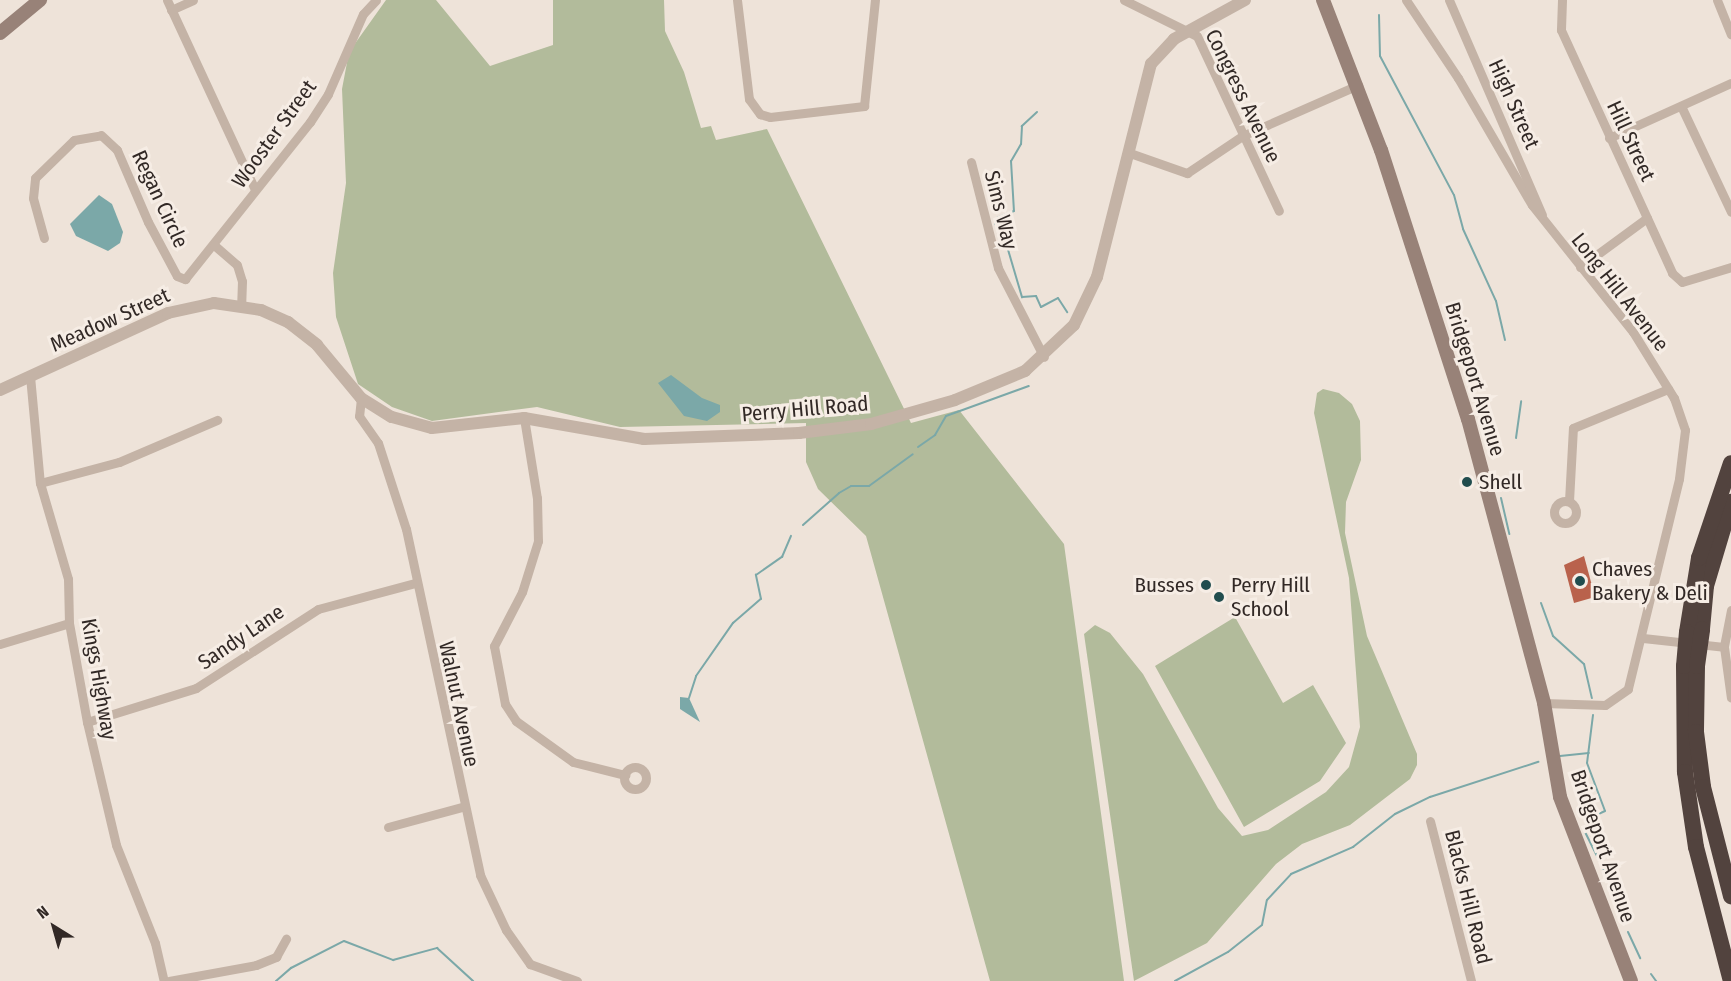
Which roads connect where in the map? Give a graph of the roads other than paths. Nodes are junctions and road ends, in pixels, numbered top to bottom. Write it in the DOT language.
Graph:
graph roads {
  1 [pos="40,0"];
  2 [pos="166,0"];
  3 [pos="193,0"];
  4 [pos="737,0"];
  5 [pos="875,0"];
  6 [pos="1245,0"];
  7 [pos="1323,0"];
  8 [pos="1406,0"];
  9 [pos="1449,0"];
  10 [pos="1562,0"];
  11 [pos="1717,0"];
  12 [pos="1128,1"];
  13 [pos="371,2"];
  14 [pos="171,10"];
  15 [pos="1190,30"];
  16 [pos="0,33"];
  17 [pos="1731,34"];
  18 [pos="1731,83"];
  19 [pos="1358,85"];
  20 [pos="1681,106"];
  21 [pos="1242,136"];
  22 [pos="1609,138"];
  23 [pos="1127,152"];
  24 [pos="970,162"];
  25 [pos="255,190"];
  26 [pos="1279,210"];
  27 [pos="1731,212"];
  28 [pos="1647,219"];
  29 [pos="1544,223"];
  30 [pos="44,238"];
  31 [pos="214,246"];
  32 [pos="1580,267"];
  33 [pos="1731,267"];
  34 [pos="185,279"];
  35 [pos="241,306"];
  36 [pos="1044,357"];
  37 [pos="30,376"];
  38 [pos="1668,389"];
  39 [pos="0,390"];
  40 [pos="362,398"];
  41 [pos="524,418"];
  42 [pos="216,420"];
  43 [pos="1731,463"];
  44 [pos="40,483"];
  45 [pos="1569,501"];
  46 [pos="1731,502"];
  47 [pos="415,583"];
  48 [pos="1731,610"];
  49 [pos="69,623"];
  50 [pos="1694,630"];
  51 [pos="1643,638"];
  52 [pos="0,644"];
  53 [pos="1724,647"];
  54 [pos="1691,666"];
  55 [pos="1731,698"];
  56 [pos="1545,703"];
  57 [pos="87,722"];
  58 [pos="625,775"];
  59 [pos="462,807"];
  60 [pos="1430,821"];
  61 [pos="388,827"];
  62 [pos="1717,849"];
  63 [pos="1731,884"];
  64 [pos="1731,896"];
  65 [pos="286,939"];
  66 [pos="164,981"];
  67 [pos="169,981"];
  68 [pos="577,981"];
  69 [pos="1471,981"];
  70 [pos="1631,981"];
  71 [pos="1731,981"];
  1 -- 16 [label="main road"];
  2 -- 14 [label="street"];
  3 -- 14 [label="street"];
  4 -- 5 [label="street"];
  6 -- 15 [label="street, Perry Hill Road"];
  7 -- 19 [label="main road, Bridgeport Avenue"];
  8 -- 29 [label="street, Long Hill Avenue"];
  9 -- 29 [label="street, High Street"];
  10 -- 22 [label="street, Hill Street"];
  11 -- 17 [label="street"];
  12 -- 15 [label="street, Congress Avenue"];
  13 -- 25 [label="street, Wooster Street"];
  14 -- 25 [label="street"];
  15 -- 21 [label="street, Congress Avenue"];
  15 -- 23 [label="street, Perry Hill Road"];
  18 -- 20 [label="street"];
  19 -- 21 [label="street"];
  19 -- 56 [label="main road, Bridgeport Avenue"];
  20 -- 22 [label="street"];
  20 -- 27 [label="street"];
  21 -- 23 [label="street"];
  21 -- 26 [label="street, Congress Avenue"];
  22 -- 28 [label="street, Hill Street"];
  23 -- 36 [label="street, Perry Hill Road"];
  24 -- 36 [label="street, Sims Way"];
  25 -- 31 [label="street, Wooster Street"];
  28 -- 32 [label="street"];
  28 -- 33 [label="street, Hill Street"];
  29 -- 32 [label="street, Long Hill Avenue"];
  30 -- 34 [label="street, Regan Circle"];
  31 -- 34 [label="street, Wooster Street"];
  31 -- 35 [label="street"];
  32 -- 38 [label="street, Long Hill Avenue"];
  35 -- 37 [label="street, Meadow Street"];
  35 -- 40 [label="street, Perry Hill Road"];
  36 -- 41 [label="street, Perry Hill Road"];
  37 -- 39 [label="street, Meadow Street"];
  37 -- 44 [label="street, Kings Highway"];
  38 -- 45 [label="street"];
  38 -- 51 [label="street, Long Hill Avenue"];
  40 -- 41 [label="street, Perry Hill Road"];
  40 -- 47 [label="street, Walnut Avenue"];
  41 -- 58 [label="street"];
  42 -- 44 [label="street"];
  43 -- 50 [label="highway"];
  44 -- 49 [label="street, Kings Highway"];
  46 -- 50 [label="highway"];
  47 -- 57 [label="street, Sandy Lane"];
  47 -- 59 [label="street, Walnut Avenue"];
  48 -- 53 [label="street"];
  49 -- 52 [label="street"];
  49 -- 57 [label="street, Kings Highway"];
  50 -- 54 [label="highway, bridge"];
  51 -- 53 [label="street"];
  51 -- 56 [label="street, Long Hill Avenue"];
  53 -- 55 [label="street"];
  54 -- 62 [label="highway"];
  54 -- 71 [label="highway"];
  56 -- 70 [label="main road, Bridgeport Avenue"];
  57 -- 66 [label="street, Kings Highway"];
  59 -- 61 [label="street"];
  59 -- 68 [label="street, Walnut Avenue"];
  60 -- 69 [label="street, Blacks Hill Road"];
  62 -- 63 [label="highway"];
  62 -- 64 [label="highway"];
  65 -- 67 [label="street"];
}
